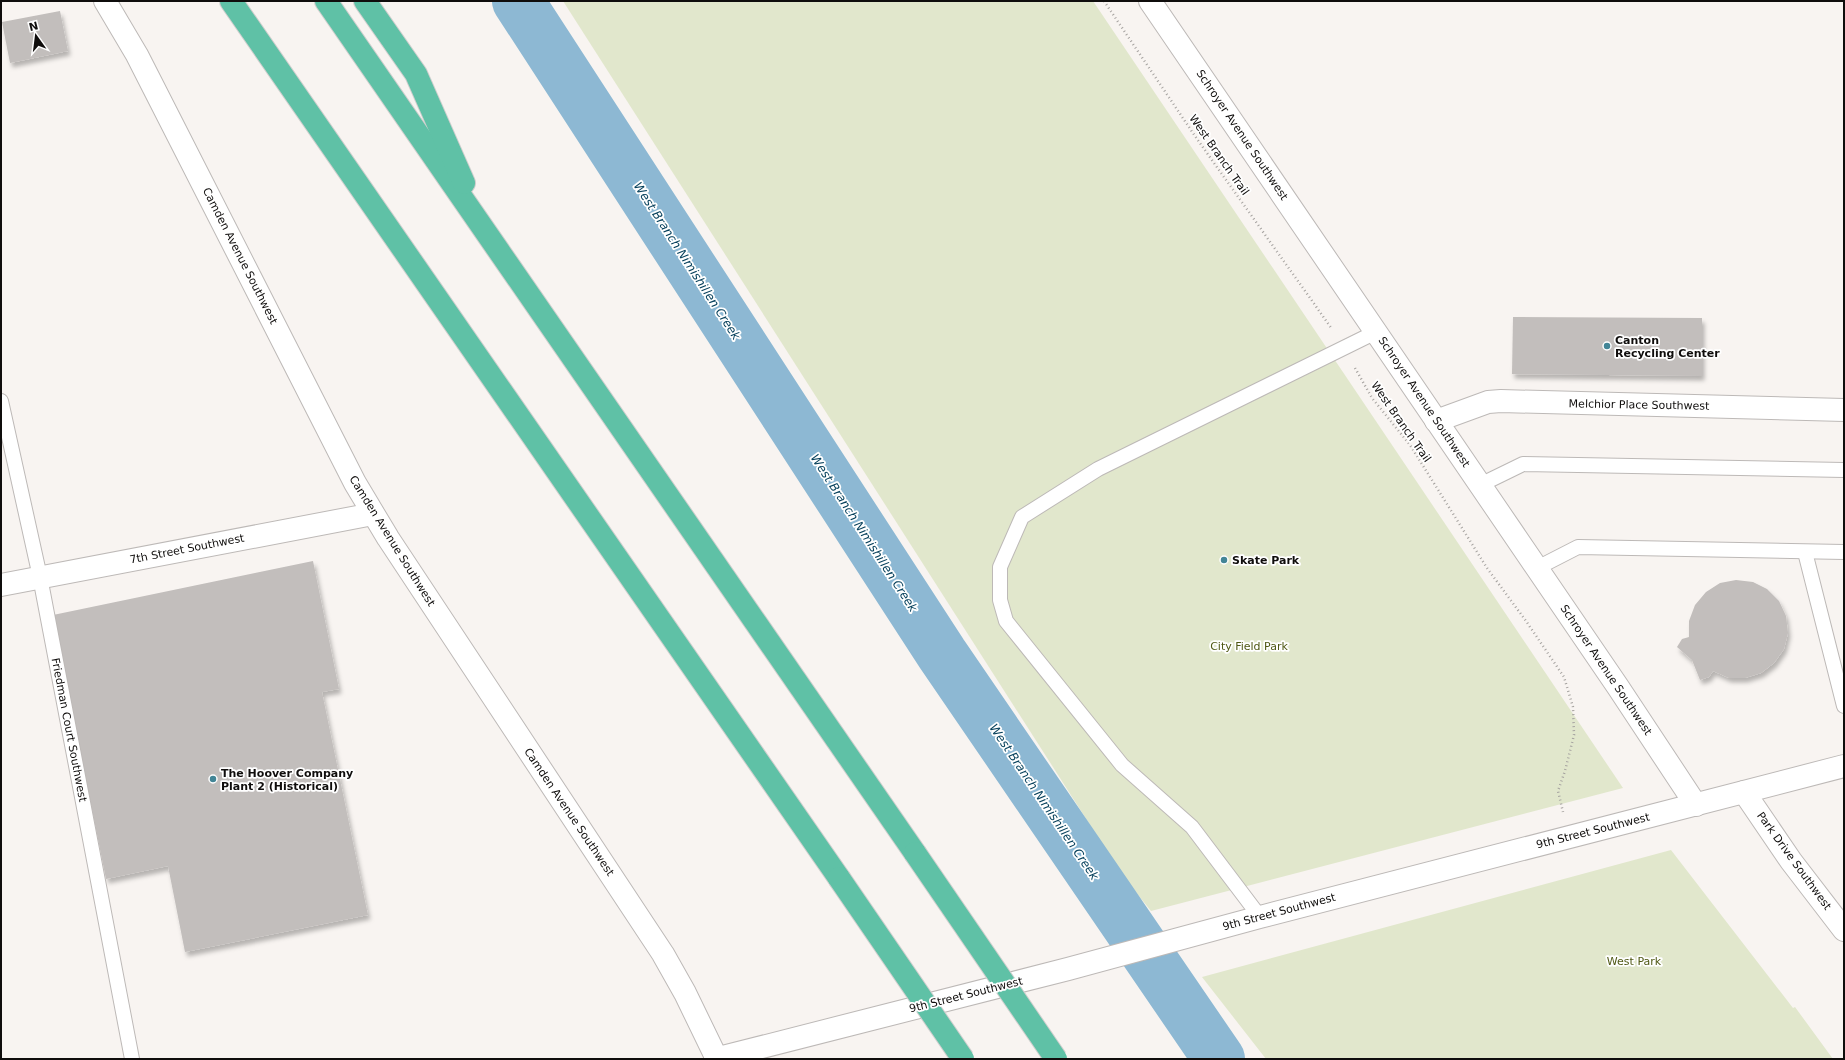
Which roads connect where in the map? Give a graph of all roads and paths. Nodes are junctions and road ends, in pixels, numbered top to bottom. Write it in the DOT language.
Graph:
graph roads {
  1 [pos="105,1"];
  2 [pos="231,1"];
  3 [pos="326,1"];
  4 [pos="365,1"];
  5 [pos="1104,1"];
  6 [pos="1150,1"];
  7 [pos="484,228"];
  8 [pos="1376,332"];
  9 [pos="1346,348"];
  10 [pos="1,401"];
  11 [pos="1844,410"];
  12 [pos="1436,421"];
  13 [pos="1844,470"];
  14 [pos="1480,485"];
  15 [pos="373,514"];
  16 [pos="1805,552"];
  17 [pos="1844,552"];
  18 [pos="1537,568"];
  19 [pos="40,577"];
  20 [pos="1,585"];
  21 [pos="1842,690"];
  22 [pos="1844,706"];
  23 [pos="1844,766"];
  24 [pos="1744,792"];
  25 [pos="1696,805"];
  26 [pos="1570,837"];
  27 [pos="1260,917"];
  28 [pos="1844,930"];
  29 [pos="132,1059"];
  30 [pos="716,1059"];
  31 [pos="963,1059"];
  32 [pos="1056,1059"];
  1 -- 15 [label="street, Camden Avenue Southwest"];
  2 -- 31 [label="highway, bridge"];
  3 -- 7 [label="highway"];
  4 -- 7 [label="highway"];
  5 -- 9 [label="path, West Branch Trail"];
  6 -- 8 [label="street, Schroyer Avenue Southwest"];
  7 -- 32 [label="highway, bridge"];
  8 -- 9 [label="lane"];
  8 -- 12 [label="street, Schroyer Avenue Southwest"];
  9 -- 26 [label="path, West Branch Trail"];
  9 -- 27 [label="lane"];
  10 -- 19 [label="lane, Friedman Court Southwest"];
  11 -- 12 [label="street, Melchior Place Southwest"];
  12 -- 14 [label="street, Schroyer Avenue Southwest"];
  13 -- 14 [label="lane"];
  14 -- 18 [label="street, Schroyer Avenue Southwest"];
  15 -- 19 [label="street, 7th Street Southwest"];
  15 -- 30 [label="street, Camden Avenue Southwest"];
  16 -- 17 [label="lane"];
  16 -- 18 [label="lane"];
  16 -- 21 [label="lane"];
  18 -- 25 [label="street, Schroyer Avenue Southwest"];
  19 -- 20 [label="street, 7th Street Southwest"];
  19 -- 29 [label="lane, Friedman Court Southwest"];
  21 -- 22 [label="lane"];
  23 -- 24 [label="street, 9th Street Southwest"];
  24 -- 25 [label="street, 9th Street Southwest"];
  24 -- 28 [label="street, Park Drive Southwest"];
  25 -- 26 [label="street, 9th Street Southwest"];
  26 -- 27 [label="street, 9th Street Southwest"];
  27 -- 30 [label="street, 9th Street Southwest"];
}
